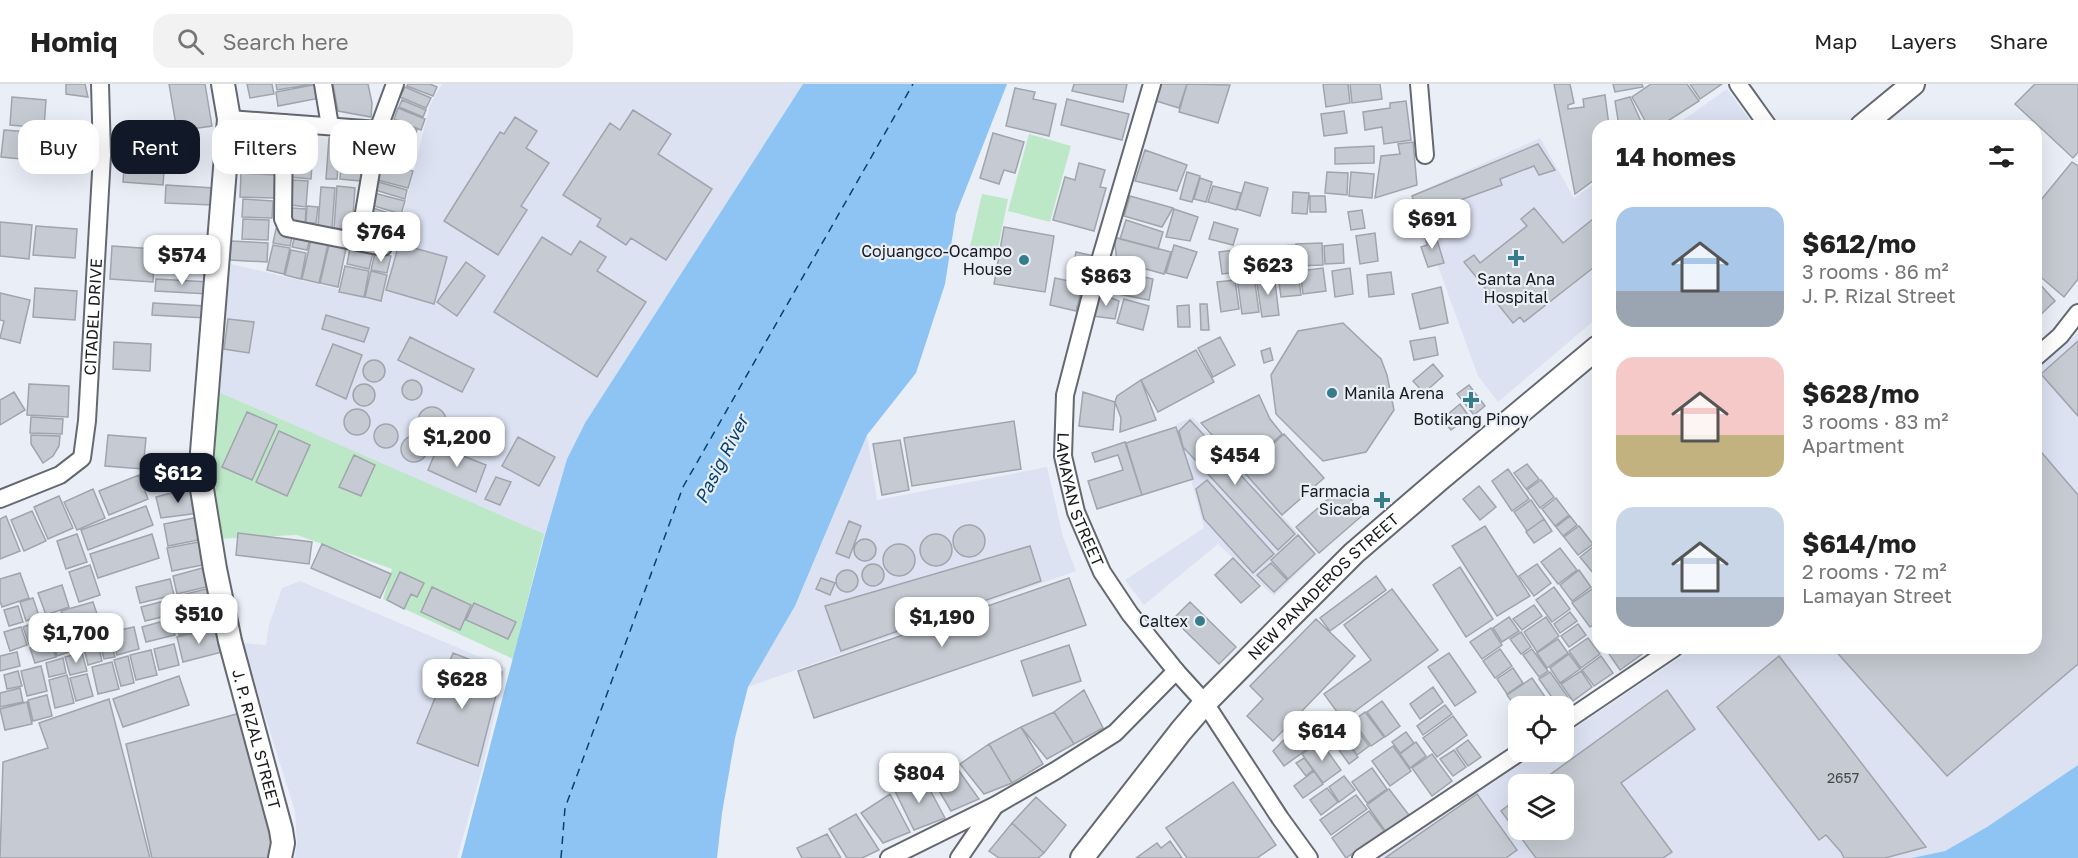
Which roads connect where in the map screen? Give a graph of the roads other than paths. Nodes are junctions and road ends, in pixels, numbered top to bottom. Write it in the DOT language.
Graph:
graph roads {
  1 [pos="100,84"];
  2 [pos="223,84"];
  3 [pos="323,84"];
  4 [pos="395,84"];
  5 [pos="1152,84"];
  6 [pos="1419,84"];
  7 [pos="1738,84"];
  8 [pos="1913,84"];
  9 [pos="229,118"];
  10 [pos="251,120"];
  11 [pos="382,120"];
  12 [pos="1764,120"];
  13 [pos="1869,120"];
  14 [pos="318,125"];
  15 [pos="330,126"];
  16 [pos="1425,155"];
  17 [pos="284,174"];
  18 [pos="370,174"];
  19 [pos="358,242"];
  20 [pos="383,247"];
  21 [pos="2078,313"];
  22 [pos="1592,352"];
  23 [pos="2042,352"];
  24 [pos="2,495"];
  25 [pos="1665,654"];
  26 [pos="1176,671"];
  27 [pos="1205,703"];
  28 [pos="1574,716"];
  29 [pos="1508,760"];
  30 [pos="996,805"];
  31 [pos="280,858"];
  32 [pos="889,858"];
  33 [pos="959,858"];
  34 [pos="1082,858"];
  35 [pos="1309,858"];
  36 [pos="1361,858"];
  1 -- 24 [label="street, CITADEL DRIVE"];
  2 -- 9 [label="main road, J. P. RIZAL STREET"];
  3 -- 15 [label="street"];
  4 -- 11 [label="street"];
  5 -- 26 [label="street, LAMAYAN STREET"];
  6 -- 16 [label="street"];
  7 -- 12 [label="street"];
  8 -- 13 [label="main road"];
  9 -- 10 [label="street"];
  9 -- 31 [label="main road, J. P. RIZAL STREET"];
  14 -- 15 [label="street"];
  17 -- 19 [label="street"];
  18 -- 19 [label="street"];
  19 -- 20 [label="street"];
  21 -- 23 [label="street"];
  22 -- 27 [label="main road, NEW PANADEROS STREET"];
  25 -- 28 [label="street"];
  26 -- 27 [label="street, LAMAYAN STREET"];
  26 -- 30 [label="street"];
  27 -- 34 [label="main road, NEW PANADEROS STREET"];
  27 -- 35 [label="street, LAMAYAN STREET"];
  29 -- 36 [label="street"];
  30 -- 32 [label="street"];
  30 -- 33 [label="street"];
}
